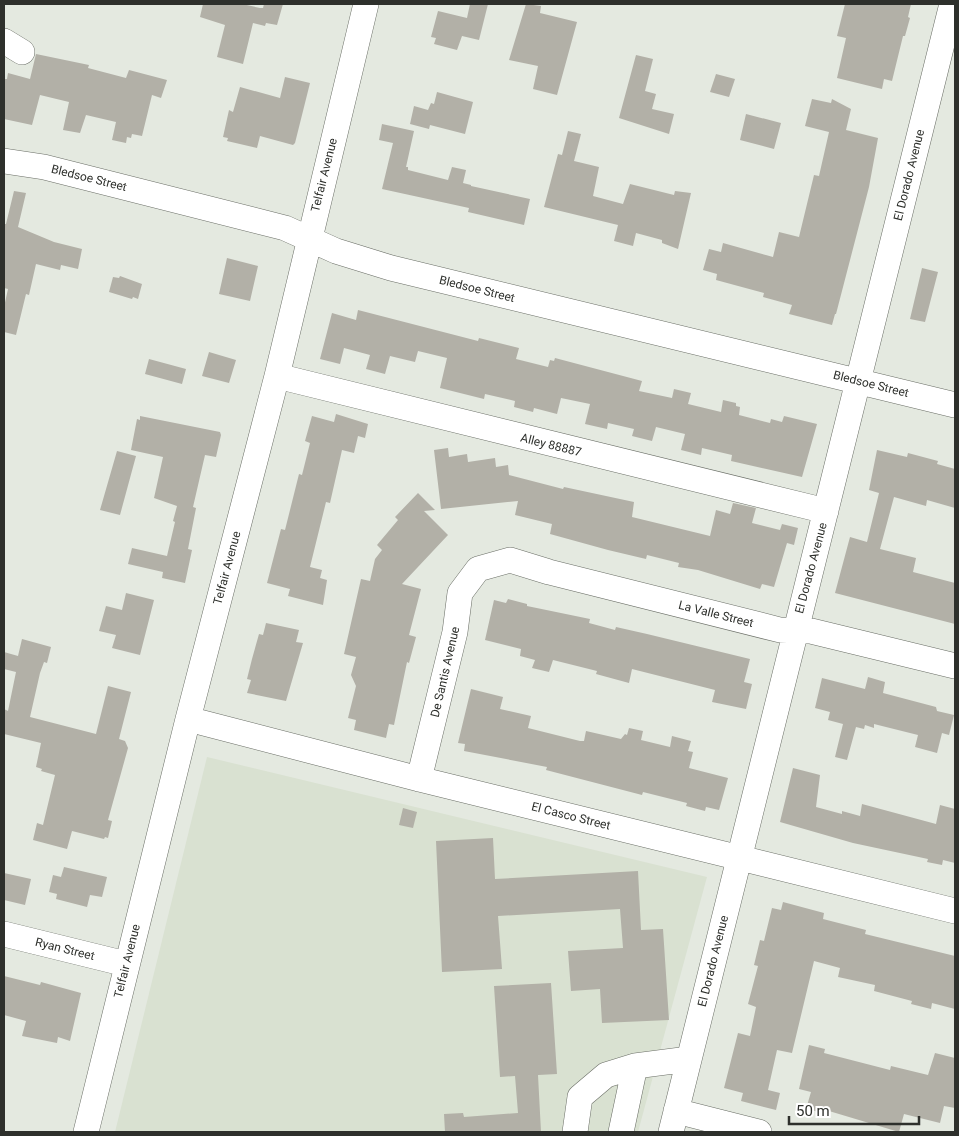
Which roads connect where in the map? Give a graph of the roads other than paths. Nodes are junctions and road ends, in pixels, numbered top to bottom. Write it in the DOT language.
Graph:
graph roads {
  1 [pos="366,4"];
  2 [pos="952,4"];
  3 [pos="4,161"];
  4 [pos="309,239"];
  5 [pos="277,376"];
  6 [pos="858,380"];
  7 [pos="955,405"];
  8 [pos="826,511"];
  9 [pos="478,569"];
  10 [pos="795,631"];
  11 [pos="955,666"];
  12 [pos="188,719"];
  13 [pos="419,779"];
  14 [pos="739,857"];
  15 [pos="955,911"];
  16 [pos="4,934"];
  17 [pos="126,964"];
  18 [pos="689,1059"];
  19 [pos="636,1066"];
  20 [pos="673,1122"];
  21 [pos="86,1132"];
  22 [pos="575,1132"];
  23 [pos="621,1132"];
  24 [pos="759,1132"];
  1 -- 4 [label="street, Telfair Avenue"];
  2 -- 6 [label="street, El Dorado Avenue"];
  3 -- 4 [label="street, Bledsoe Street"];
  4 -- 5 [label="street, Telfair Avenue"];
  4 -- 6 [label="street, Bledsoe Street"];
  5 -- 8 [label="street, Alley 88887"];
  5 -- 12 [label="street, Telfair Avenue"];
  6 -- 7 [label="street, Bledsoe Street"];
  6 -- 8 [label="street, El Dorado Avenue"];
  8 -- 10 [label="street, El Dorado Avenue"];
  9 -- 10 [label="street, La Valle Street"];
  9 -- 13 [label="street, De Santis Avenue"];
  10 -- 11 [label="street, La Valle Street"];
  10 -- 14 [label="street, El Dorado Avenue"];
  12 -- 13 [label="street, El Casco Street"];
  12 -- 17 [label="street, Telfair Avenue"];
  13 -- 14 [label="street, El Casco Street"];
  14 -- 15 [label="street, El Casco Street"];
  14 -- 18 [label="street, El Dorado Avenue"];
  16 -- 17 [label="street, Ryan Street"];
  17 -- 21 [label="street, Telfair Avenue"];
  18 -- 19 [label="street"];
  18 -- 20 [label="street, El Dorado Avenue"];
  19 -- 22 [label="street"];
  19 -- 23 [label="street"];
  20 -- 24 [label="street"];
}
